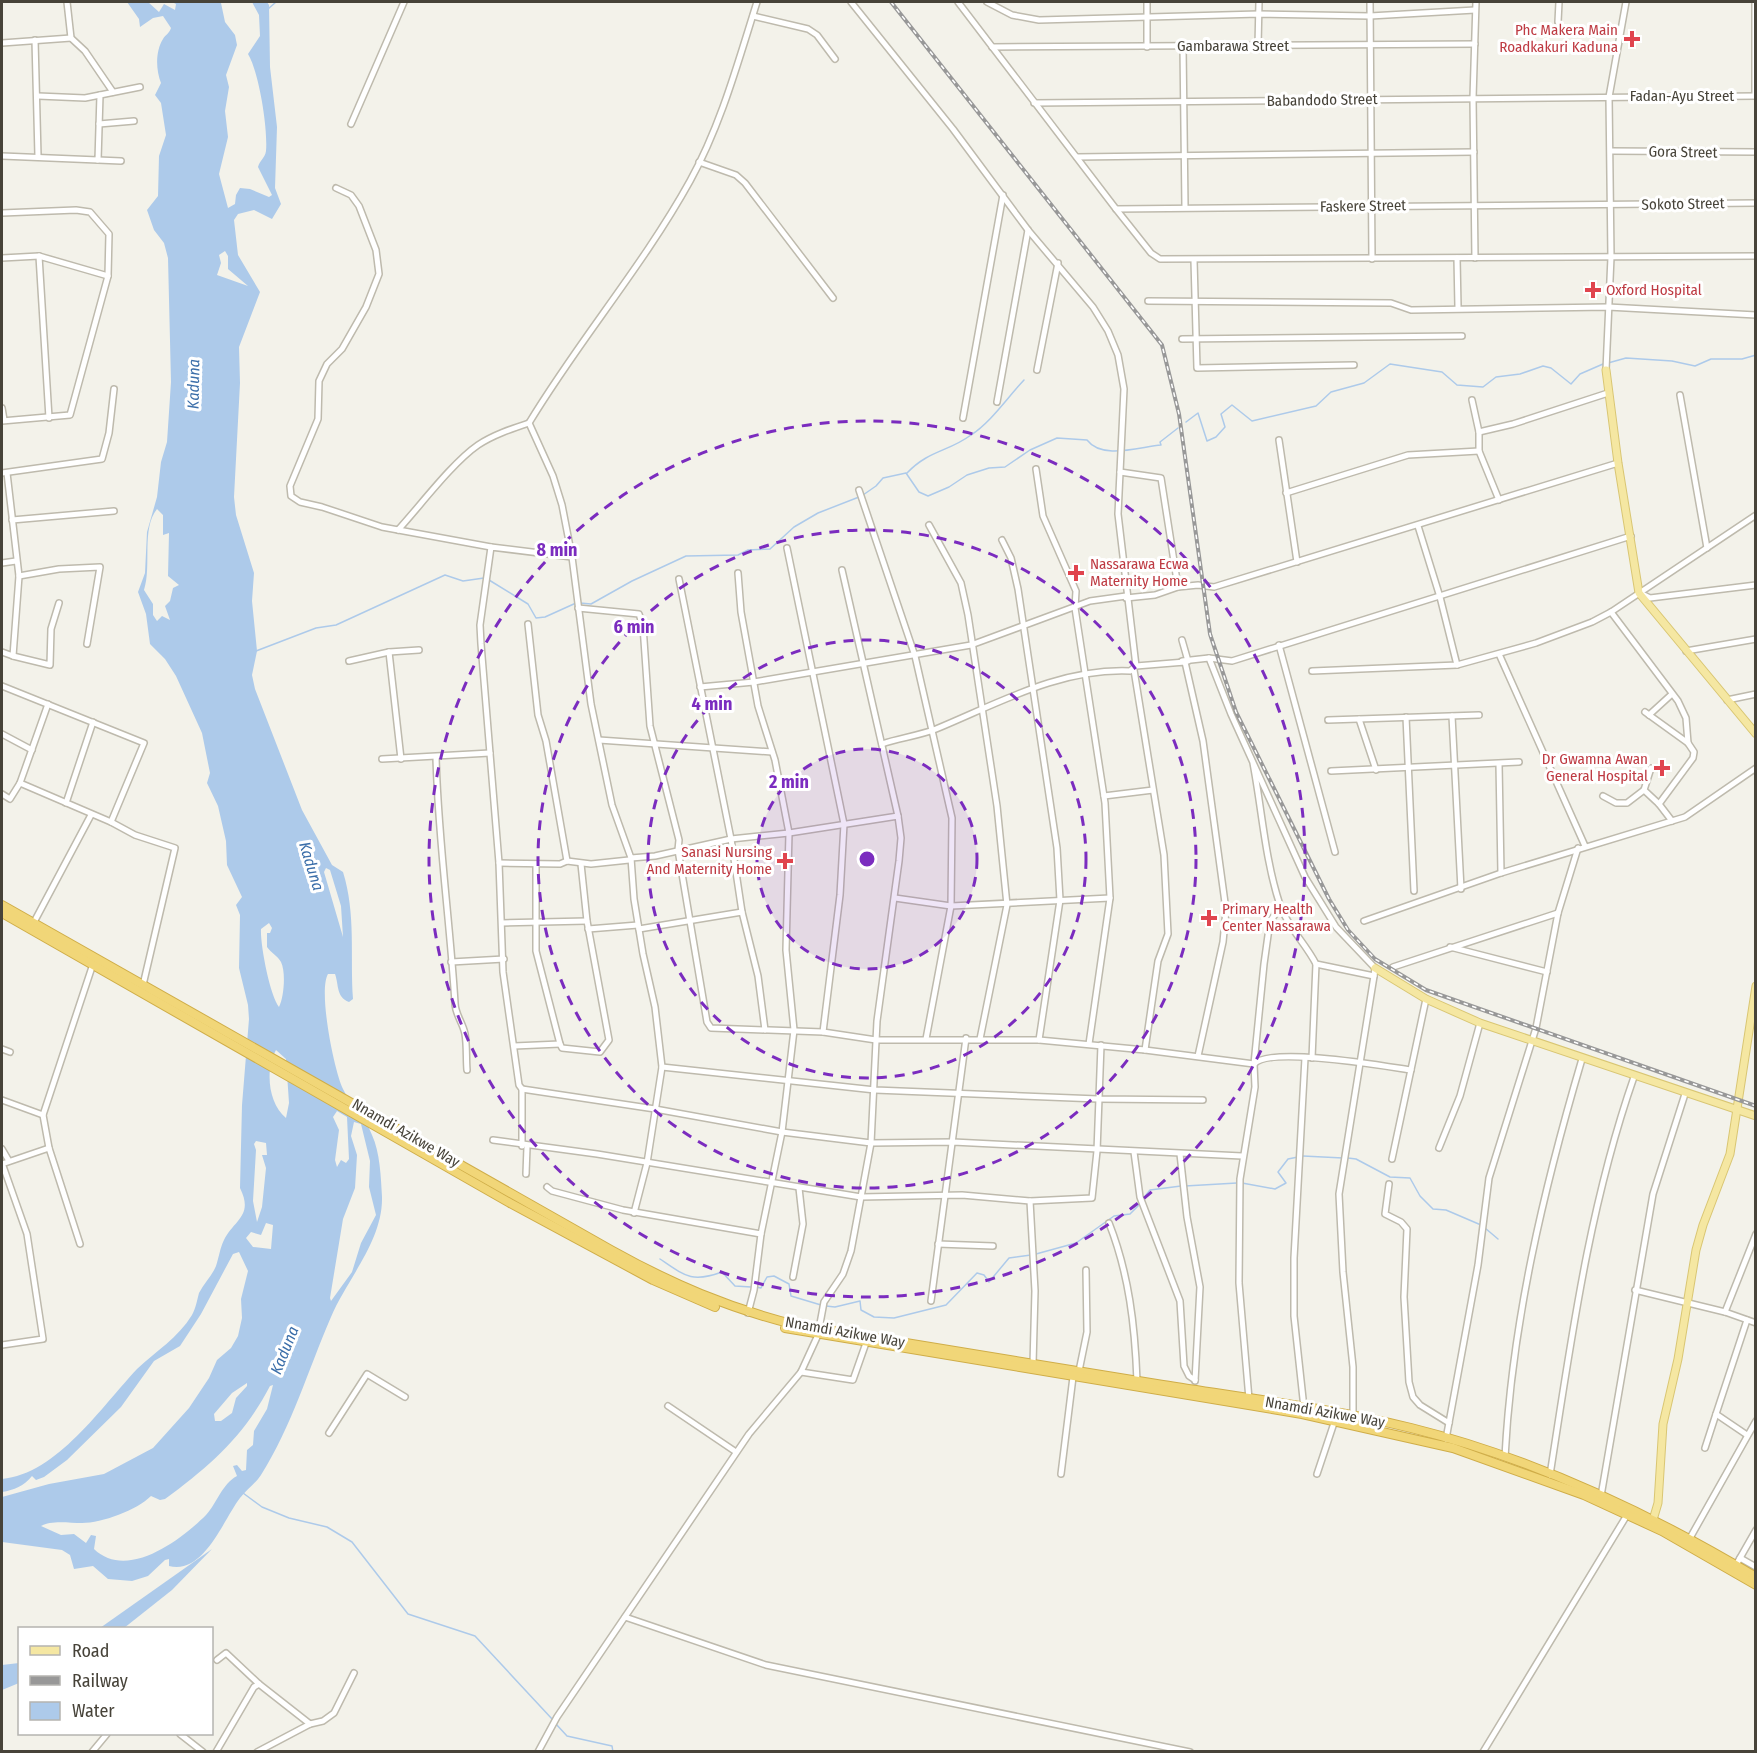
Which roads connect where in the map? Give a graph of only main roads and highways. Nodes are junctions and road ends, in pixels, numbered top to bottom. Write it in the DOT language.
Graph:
graph roads {
  1 [pos="1606,370"];
  2 [pos="1755,734"];
  3 [pos="2,906"];
  4 [pos="2,913"];
  5 [pos="1374,972"];
  6 [pos="1755,986"];
  7 [pos="224,1034"];
  8 [pos="1738,1110"];
  9 [pos="1755,1116"];
  10 [pos="374,1119"];
  11 [pos="819,1332"];
  12 [pos="1076,1374"];
  13 [pos="1653,1520"];
  14 [pos="1755,1577"];
  15 [pos="1755,1585"];
  1 -- 2 [label="main road"];
  3 -- 7 [label="highway, Nnamdi Azikwe Way"];
  4 -- 7 [label="highway, Nnamdi Azikwe Way"];
  5 -- 8 [label="main road"];
  6 -- 8 [label="main road"];
  7 -- 10 [label="highway, Nnamdi Azikwe Way"];
  8 -- 9 [label="main road"];
  8 -- 13 [label="main road"];
  10 -- 11 [label="highway, Nnamdi Azikwe Way"];
  10 -- 11 [label="highway, Nnamdi Azikwe Way"];
  11 -- 12 [label="highway, Nnamdi Azikwe Way"];
  11 -- 12 [label="highway, Nnamdi Azikwe Way"];
  12 -- 13 [label="highway, Nnamdi Azikwe Way"];
  12 -- 15 [label="highway, Nnamdi Azikwe Way"];
  13 -- 14 [label="highway, Nnamdi Azikwe Way"];
}
